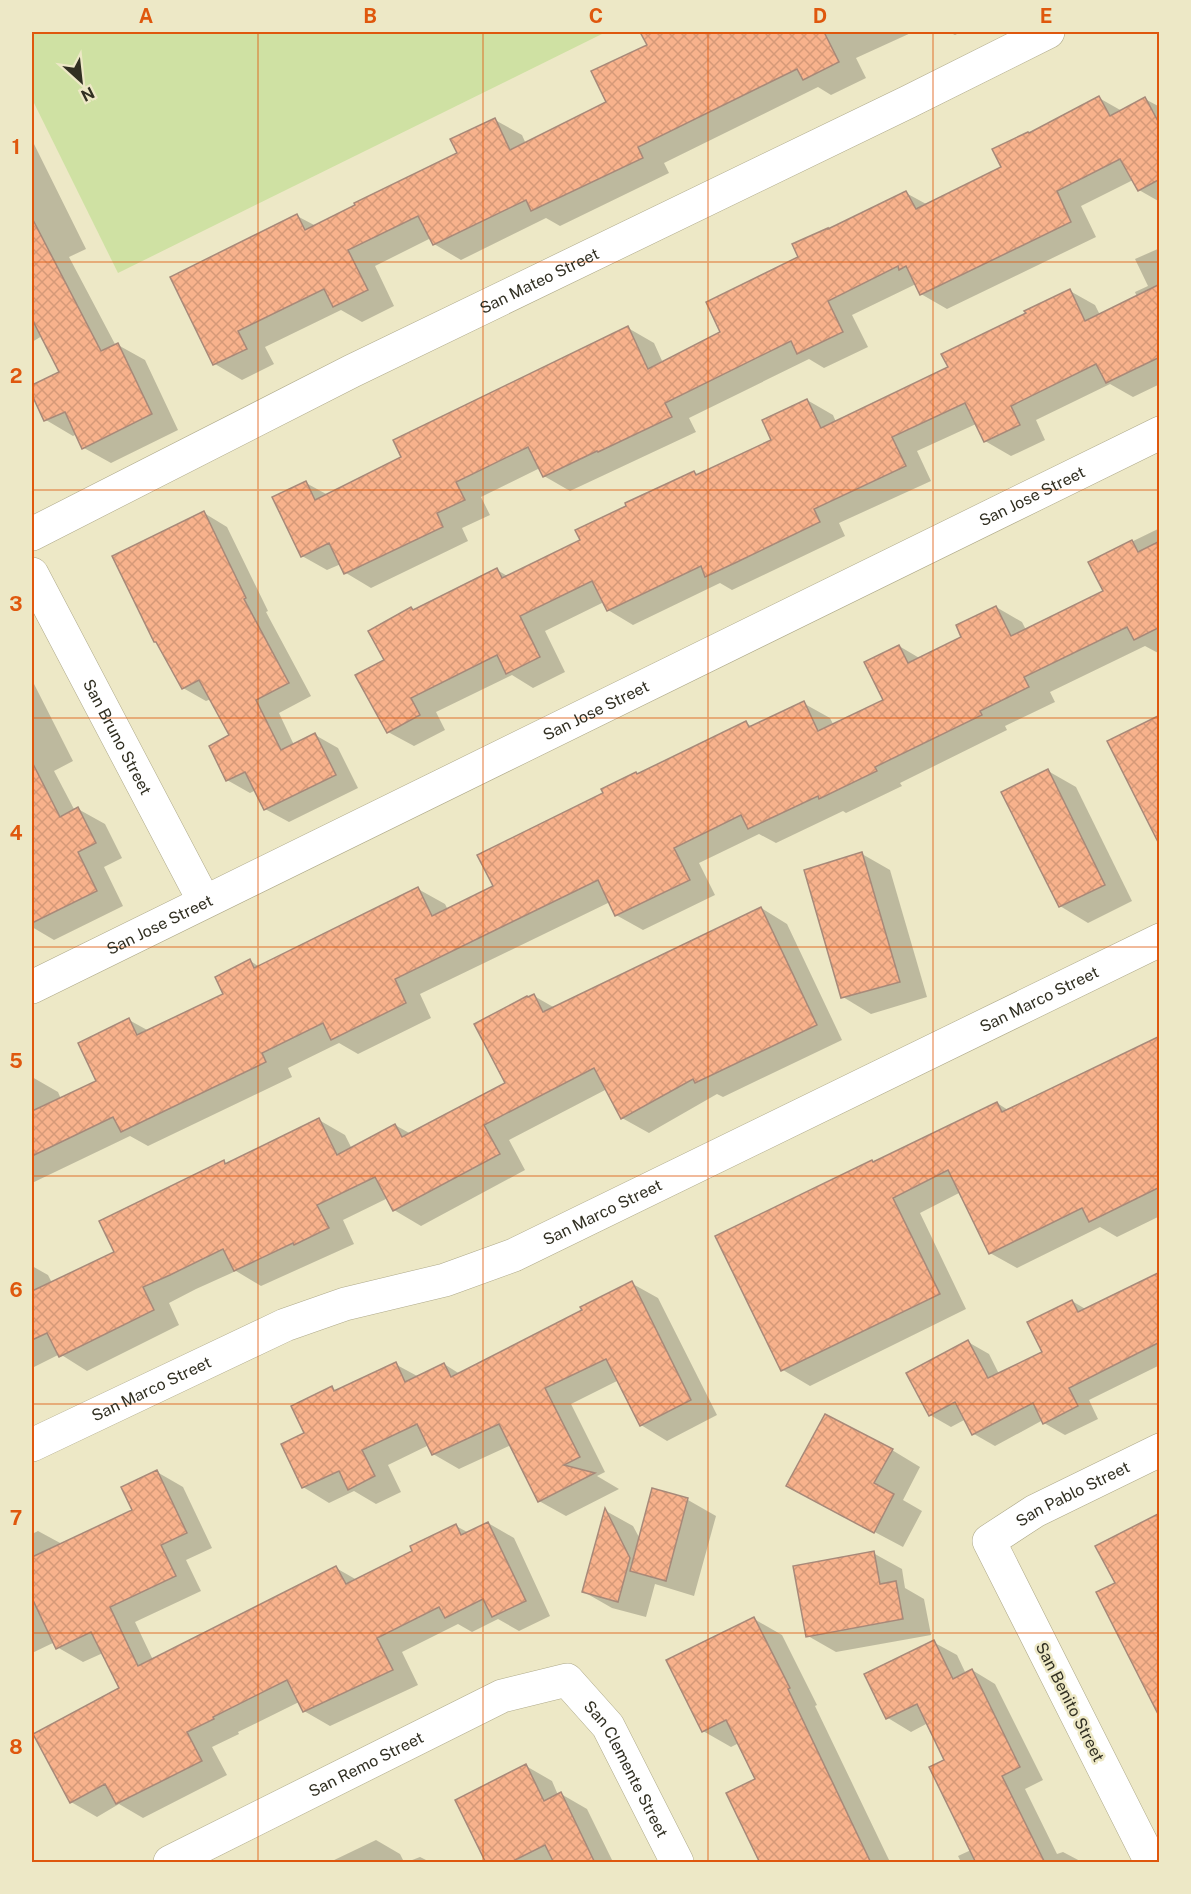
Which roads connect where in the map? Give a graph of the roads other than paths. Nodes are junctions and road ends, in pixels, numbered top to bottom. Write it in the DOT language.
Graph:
graph roads {
  1 [pos="1048,32"];
  2 [pos="1160,433"];
  3 [pos="32,534"];
  4 [pos="32,574"];
  5 [pos="204,901"];
  6 [pos="1160,940"];
  7 [pos="32,987"];
  8 [pos="32,1446"];
  9 [pos="1160,1450"];
  10 [pos="989,1540"];
  11 [pos="567,1680"];
  12 [pos="170,1863"];
  13 [pos="677,1863"];
  14 [pos="1151,1863"];
  1 -- 3 [label="street, San Mateo Street"];
  2 -- 5 [label="street, San Jose Street"];
  4 -- 5 [label="street, San Bruno Street"];
  5 -- 7 [label="street, San Jose Street"];
  6 -- 8 [label="street, San Marco Street"];
  9 -- 10 [label="street, San Pablo Street"];
  10 -- 14 [label="street, San Benito Street"];
  11 -- 12 [label="street, San Remo Street"];
  11 -- 13 [label="street, San Clemente Street"];
}
